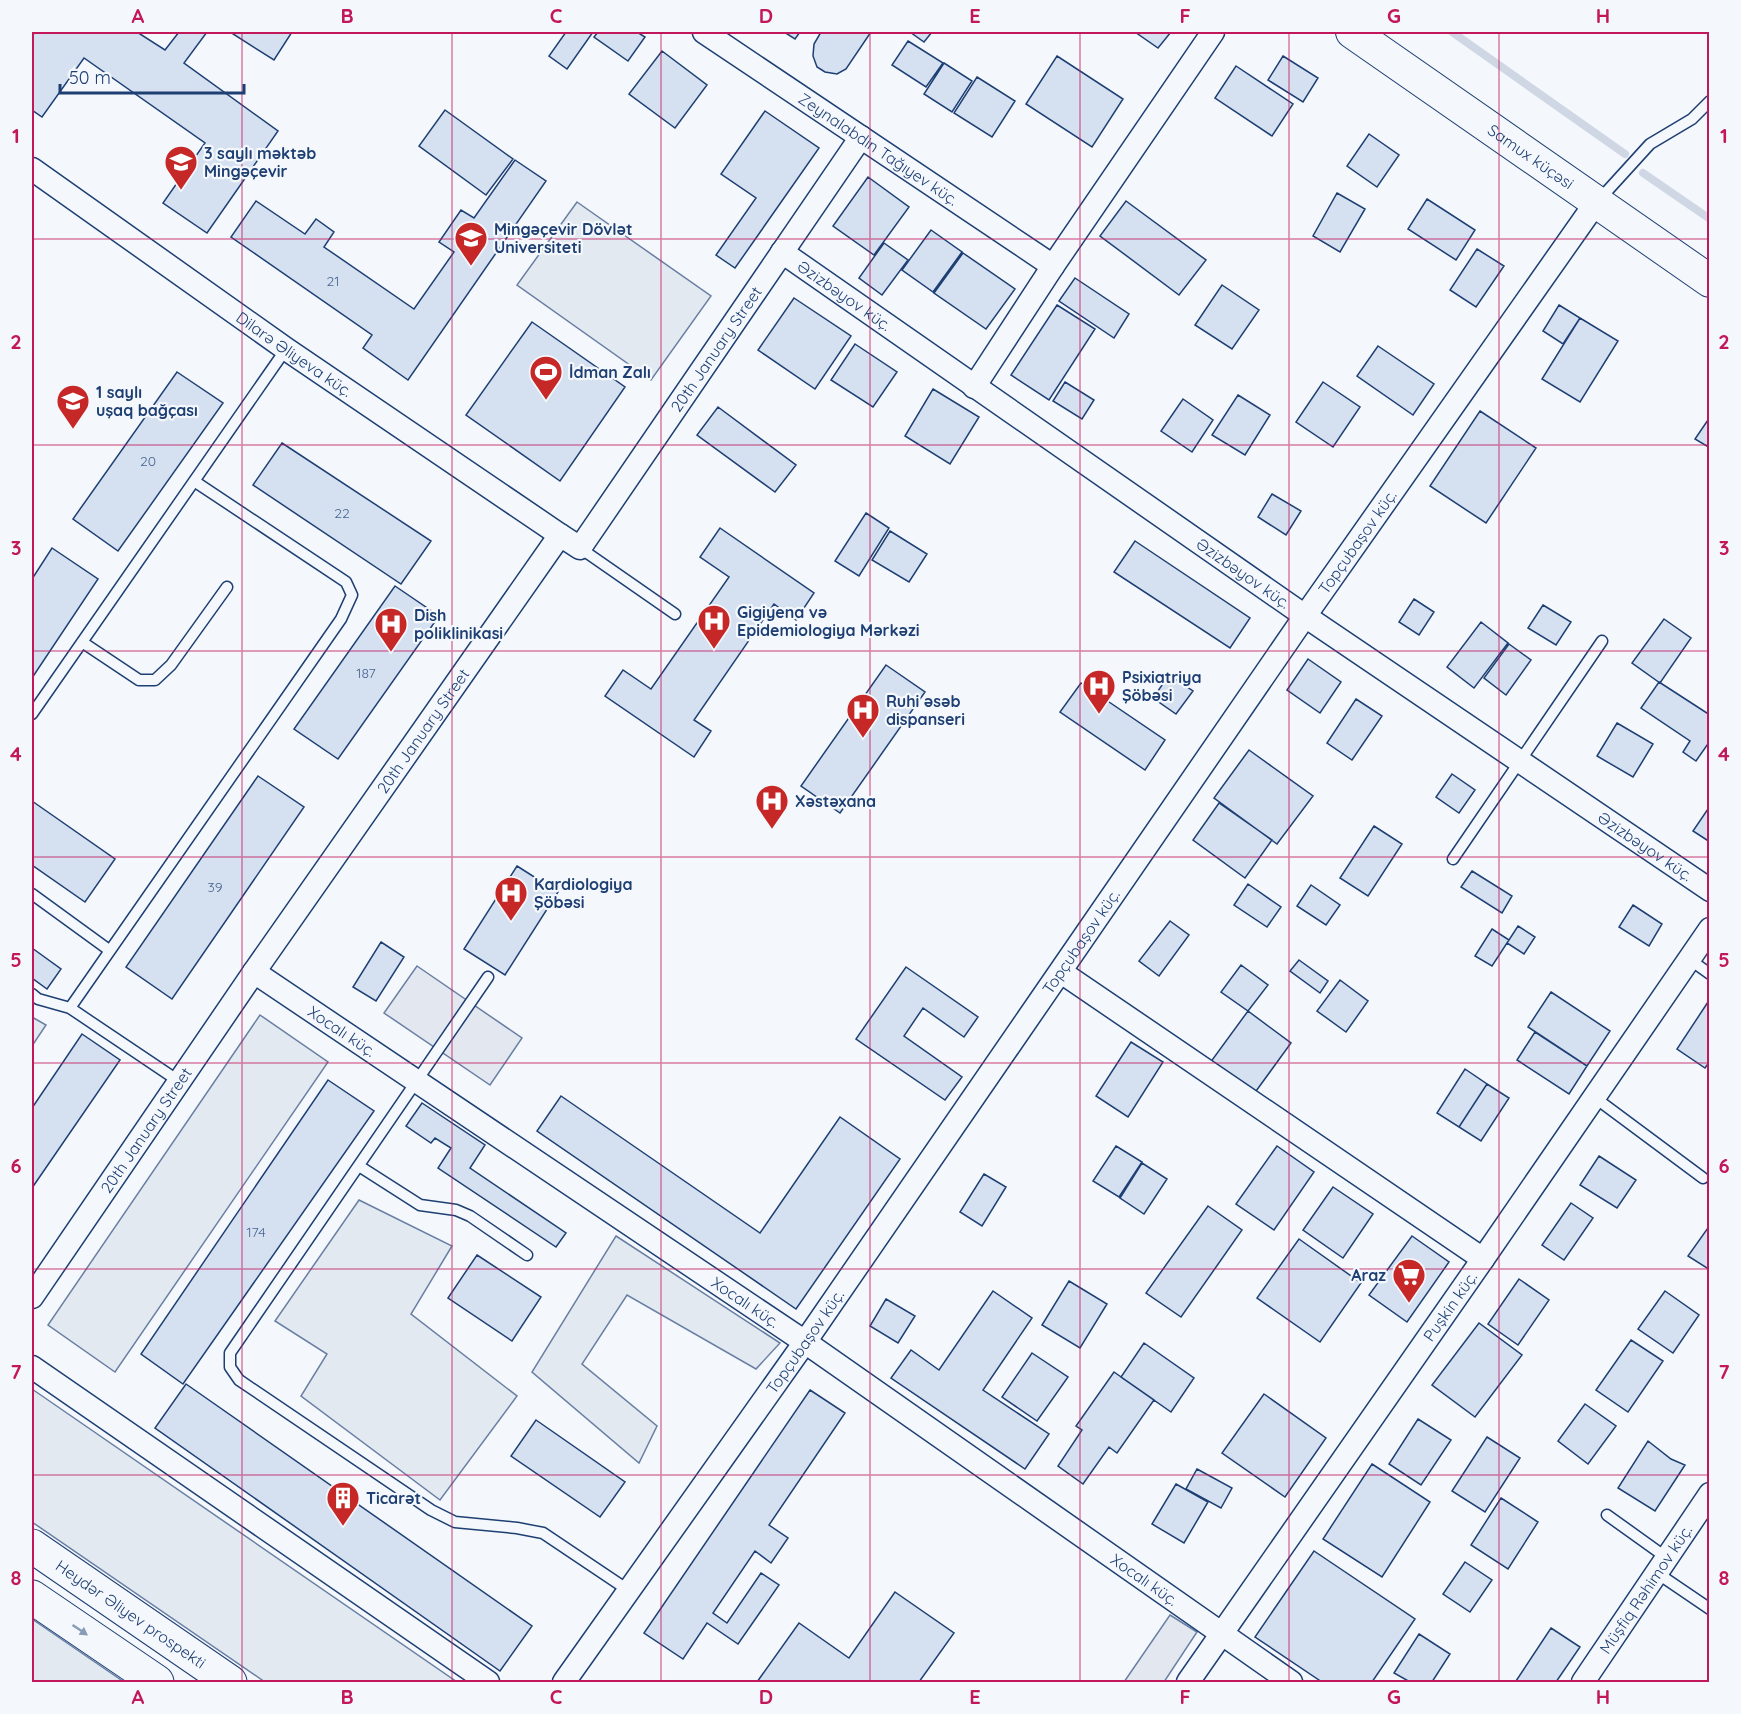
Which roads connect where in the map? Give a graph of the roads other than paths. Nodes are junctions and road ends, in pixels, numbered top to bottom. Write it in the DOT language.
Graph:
graph roads {
  1 [pos="704,32"];
  2 [pos="1213,32"];
  3 [pos="1352,32"];
  4 [pos="1710,101"];
  5 [pos="861,137"];
  6 [pos="32,169"];
  7 [pos="1597,201"];
  8 [pos="782,252"];
  9 [pos="1053,266"];
  10 [pos="1710,281"];
  11 [pos="286,349"];
  12 [pos="974,387"];
  13 [pos="194,481"];
  14 [pos="560,534"];
  15 [pos="580,548"];
  16 [pos="227,587"];
  17 [pos="675,614"];
  18 [pos="1305,616"];
  19 [pos="1602,641"];
  20 [pos="82,642"];
  21 [pos="32,714"];
  22 [pos="1518,761"];
  23 [pos="1453,859"];
  24 [pos="1710,890"];
  25 [pos="32,894"];
  26 [pos="1710,929"];
  27 [pos="109,950"];
  28 [pos="1689,959"];
  29 [pos="254,972"];
  30 [pos="1061,972"];
  31 [pos="1710,974"];
  32 [pos="488,976"];
  33 [pos="32,994"];
  34 [pos="70,1008"];
  35 [pos="180,1082"];
  36 [pos="417,1082"];
  37 [pos="1594,1097"];
  38 [pos="359,1166"];
  39 [pos="1703,1178"];
  40 [pos="527,1255"];
  41 [pos="1483,1259"];
  42 [pos="32,1297"];
  43 [pos="806,1342"];
  44 [pos="32,1367"];
  45 [pos="1706,1506"];
  46 [pos="1607,1515"];
  47 [pos="32,1546"];
  48 [pos="1662,1565"];
  49 [pos="628,1590"];
  50 [pos="32,1597"];
  51 [pos="1710,1609"];
  52 [pos="1221,1634"];
  53 [pos="157,1683"];
  54 [pos="230,1683"];
  55 [pos="488,1683"];
  56 [pos="564,1683"];
  57 [pos="1188,1683"];
  58 [pos="1291,1683"];
  59 [pos="1583,1683"];
  1 -- 5 [label="street, Zeynalabdin Tağıyev küç."];
  2 -- 9 [label="street"];
  3 -- 7 [label="main road, Samux küçəsi"];
  4 -- 7 [label="lane"];
  5 -- 8 [label="street, 20th January Street"];
  5 -- 9 [label="street, Zeynalabdin Tağıyev küç."];
  6 -- 11 [label="street, Dilarə Əliyeva küç."];
  7 -- 10 [label="main road, Samux küçəsi"];
  7 -- 18 [label="street, Topçubaşov küç."];
  8 -- 12 [label="street, Əzizbəyov küç."];
  8 -- 15 [label="street, 20th January Street"];
  9 -- 12 [label="street"];
  11 -- 13 [label="lane"];
  11 -- 14 [label="street, Dilarə Əliyeva küç."];
  12 -- 18 [label="street, Əzizbəyov küç."];
  13 -- 20 [label="lane"];
  13 -- 27 [label="lane"];
  14 -- 15 [label="street"];
  14 -- 29 [label="street, 20th January Street"];
  15 -- 17 [label="lane"];
  16 -- 20 [label="lane"];
  18 -- 22 [label="street, Əzizbəyov küç."];
  18 -- 30 [label="street, Topçubaşov küç."];
  19 -- 22 [label="lane"];
  20 -- 21 [label="lane"];
  22 -- 23 [label="lane"];
  22 -- 24 [label="street, Əzizbəyov küç."];
  25 -- 27 [label="lane"];
  26 -- 28 [label="street, Puşkin küç."];
  27 -- 34 [label="lane"];
  28 -- 31 [label="lane"];
  28 -- 37 [label="street, Puşkin küç."];
  29 -- 35 [label="street, 20th January Street"];
  29 -- 36 [label="street, Xocalı küç."];
  30 -- 41 [label="street"];
  30 -- 43 [label="street, Topçubaşov küç."];
  32 -- 36 [label="lane"];
  33 -- 34 [label="lane"];
  34 -- 35 [label="lane"];
  35 -- 42 [label="street, 20th January Street"];
  36 -- 38 [label="lane"];
  36 -- 43 [label="street, Xocalı küç."];
  37 -- 39 [label="lane"];
  37 -- 41 [label="street, Puşkin küç."];
  38 -- 40 [label="lane"];
  38 -- 49 [label="lane"];
  41 -- 52 [label="street, Puşkin küç."];
  43 -- 49 [label="street, Topçubaşov küç."];
  43 -- 52 [label="street, Xocalı küç."];
  44 -- 55 [label="street"];
  45 -- 48 [label="street, Müşfiq Rəhimov küç."];
  46 -- 48 [label="lane"];
  47 -- 54 [label="main road, Heydər Əliyev prospekti"];
  48 -- 51 [label="lane"];
  48 -- 59 [label="street, Müşfiq Rəhimov küç."];
  49 -- 56 [label="street, Topçubaşov küç."];
  50 -- 53 [label="main road, one-way"];
  52 -- 57 [label="street, Puşkin küç."];
  52 -- 58 [label="street, Xocalı küç."];
}
